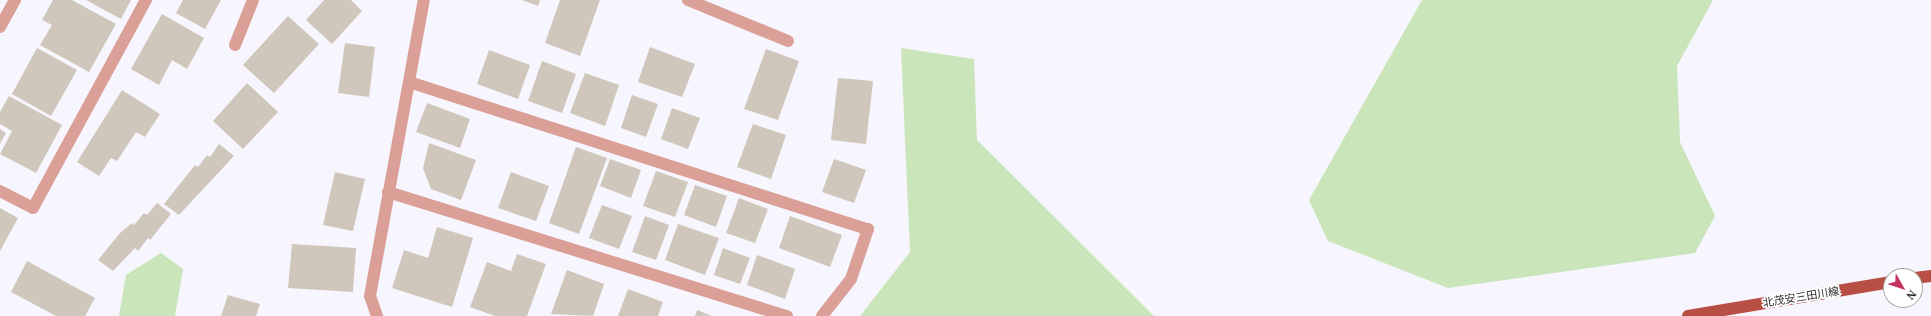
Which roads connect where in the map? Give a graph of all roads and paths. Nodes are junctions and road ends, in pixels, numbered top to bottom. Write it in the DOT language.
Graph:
graph roads {
  1 [pos="15,0"];
  2 [pos="146,0"];
  3 [pos="253,0"];
  4 [pos="424,0"];
  5 [pos="688,0"];
  6 [pos="0,27"];
  7 [pos="788,41"];
  8 [pos="235,45"];
  9 [pos="409,82"];
  10 [pos="0,191"];
  11 [pos="388,192"];
  12 [pos="1883,284"];
  13 [pos="1741,312"];
  14 [pos="377,316"];
  15 [pos="787,316"];
  16 [pos="822,316"];
  17 [pos="1688,316"];
  1 -- 6 [label="street"];
  2 -- 10 [label="street"];
  3 -- 8 [label="street"];
  4 -- 9 [label="street"];
  5 -- 7 [label="street"];
  9 -- 11 [label="street"];
  9 -- 16 [label="street"];
  11 -- 14 [label="street"];
  11 -- 15 [label="street"];
  12 -- 13 [label="main road, 北茂安三田川線"];
  13 -- 17 [label="main road, 北茂安三田川線"];
}
